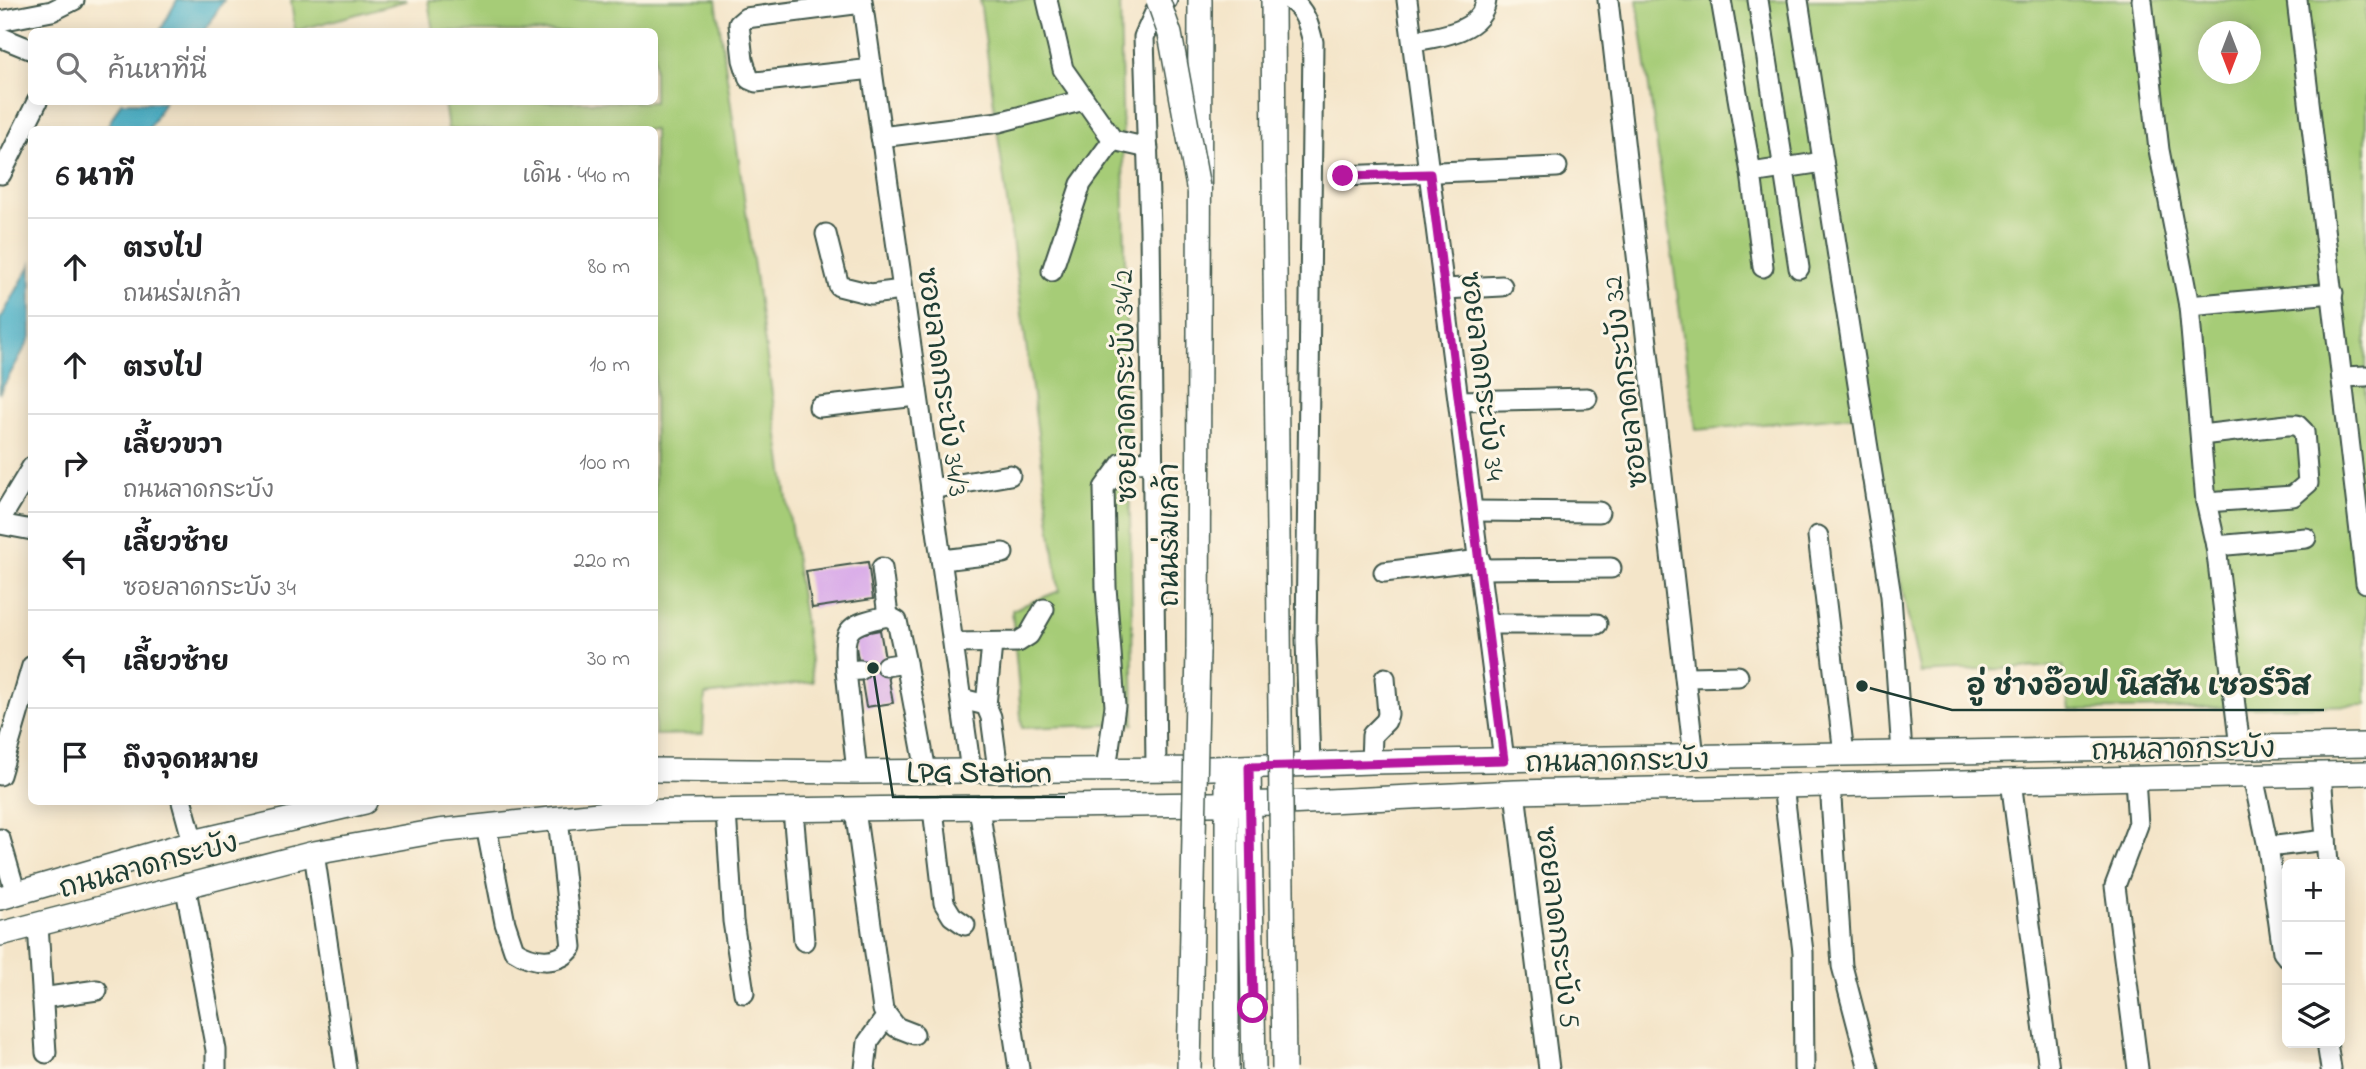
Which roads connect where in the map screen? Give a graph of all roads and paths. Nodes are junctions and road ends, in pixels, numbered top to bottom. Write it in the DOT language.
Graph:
graph roads {
  1 [pos="74,0"];
  2 [pos="1047,0"];
  3 [pos="1200,0"];
  4 [pos="1273,0"];
  5 [pos="1290,0"];
  6 [pos="1407,0"];
  7 [pos="1486,0"];
  8 [pos="1608,0"];
  9 [pos="1721,0"];
  10 [pos="1758,0"];
  11 [pos="1798,0"];
  12 [pos="2142,0"];
  13 [pos="2297,0"];
  14 [pos="862,1"];
  15 [pos="1161,2"];
  16 [pos="0,21"];
  17 [pos="0,37"];
  18 [pos="1413,41"];
  19 [pos="28,48"];
  20 [pos="872,69"];
  21 [pos="1084,100"];
  22 [pos="36,105"];
  23 [pos="881,137"];
  24 [pos="1113,140"];
  25 [pos="1148,148"];
  26 [pos="1823,162"];
  27 [pos="1557,167"];
  28 [pos="1782,168"];
  29 [pos="1751,173"];
  30 [pos="1,174"];
  31 [pos="1430,174"];
  32 [pos="1343,176"];
  33 [pos="1198,187"];
  34 [pos="826,234"];
  35 [pos="1763,267"];
  36 [pos="1799,268"];
  37 [pos="1052,271"];
  38 [pos="1502,286"];
  39 [pos="902,289"];
  40 [pos="1444,289"];
  41 [pos="2333,293"];
  42 [pos="2189,306"];
  43 [pos="2366,376"];
  44 [pos="2343,377"];
  45 [pos="917,396"];
  46 [pos="1587,398"];
  47 [pos="1459,401"];
  48 [pos="819,407"];
  49 [pos="2201,435"];
  50 [pos="2359,452"];
  51 [pos="1153,461"];
  52 [pos="28,474"];
  53 [pos="1010,475"];
  54 [pos="931,489"];
  55 [pos="2206,502"];
  56 [pos="1473,511"];
  57 [pos="1599,512"];
  58 [pos="0,522"];
  59 [pos="28,529"];
  60 [pos="1818,536"];
  61 [pos="2306,538"];
  62 [pos="2216,546"];
  63 [pos="1003,553"];
  64 [pos="942,559"];
  65 [pos="1480,564"];
  66 [pos="882,568"];
  67 [pos="1611,568"];
  68 [pos="1384,572"];
  69 [pos="2366,583"];
  70 [pos="1045,609"];
  71 [pos="888,616"];
  72 [pos="1488,624"];
  73 [pos="1597,624"];
  74 [pos="954,643"];
  75 [pos="992,644"];
  76 [pos="1738,676"];
  77 [pos="1687,677"];
  78 [pos="1385,678"];
  79 [pos="28,680"];
  80 [pos="962,699"];
  81 [pos="986,705"];
  82 [pos="2366,745"];
  83 [pos="2240,748"];
  84 [pos="1844,754"];
  85 [pos="1902,754"];
  86 [pos="1694,757"];
  87 [pos="1504,760"];
  88 [pos="1371,762"];
  89 [pos="1310,764"];
  90 [pos="1238,767"];
  91 [pos="1156,768"];
  92 [pos="1106,769"];
  93 [pos="658,770"];
  94 [pos="998,770"];
  95 [pos="926,771"];
  96 [pos="971,771"];
  97 [pos="858,772"];
  98 [pos="2366,773"];
  99 [pos="2321,774"];
  100 [pos="0,775"];
  101 [pos="2253,776"];
  102 [pos="2135,779"];
  103 [pos="2011,781"];
  104 [pos="1830,783"];
  105 [pos="1783,785"];
  106 [pos="1515,792"];
  107 [pos="1227,803"];
  108 [pos="1251,804"];
  109 [pos="183,805"];
  110 [pos="352,805"];
  111 [pos="616,807"];
  112 [pos="979,808"];
  113 [pos="933,809"];
  114 [pos="793,810"];
  115 [pos="855,810"];
  116 [pos="726,811"];
  117 [pos="558,818"];
  118 [pos="486,826"];
  119 [pos="0,839"];
  120 [pos="2326,840"];
  121 [pos="192,842"];
  122 [pos="2268,847"];
  123 [pos="314,853"];
  124 [pos="2328,859"];
  125 [pos="185,884"];
  126 [pos="8,896"];
  127 [pos="38,925"];
  128 [pos="965,925"];
  129 [pos="0,933"];
  130 [pos="804,941"];
  131 [pos="2282,945"];
  132 [pos="97,990"];
  133 [pos="744,993"];
  134 [pos="42,998"];
  135 [pos="886,1017"];
  136 [pos="914,1034"];
  137 [pos="2328,1048"];
  138 [pos="46,1053"];
  139 [pos="216,1069"];
  140 [pos="346,1069"];
  141 [pos="865,1069"];
  142 [pos="1019,1069"];
  143 [pos="1189,1069"];
  144 [pos="1227,1069"];
  145 [pos="1254,1069"];
  146 [pos="1284,1069"];
  147 [pos="1549,1069"];
  148 [pos="1804,1069"];
  149 [pos="1870,1069"];
  150 [pos="2049,1069"];
  151 [pos="2138,1069"];
  152 [pos="2331,1069"];
  1 -- 16 [label="street"];
  2 -- 21 [label="street"];
  3 -- 33 [label="main road, ถนนร่มเกล้า, bridge"];
  4 -- 146 [label="main road, bridge"];
  5 -- 89 [label="street"];
  6 -- 18 [label="street, ซอยลาดกระบัง 34"];
  7 -- 18 [label="street"];
  8 -- 77 [label="street, ซอยลาดกระบัง 32"];
  9 -- 29 [label="street"];
  10 -- 28 [label="street"];
  11 -- 26 [label="street"];
  12 -- 42 [label="street"];
  13 -- 41 [label="street"];
  14 -- 20 [label="street, ซอยลาดกระบัง 34/3"];
  14 -- 20 [label="street"];
  15 -- 25 [label="street, ซอยลาดกระบัง 34/2"];
  15 -- 33 [label="main road, bridge"];
  17 -- 19 [label="street"];
  18 -- 31 [label="street, ซอยลาดกระบัง 34"];
  20 -- 23 [label="street, ซอยลาดกระบัง 34/3"];
  21 -- 23 [label="street"];
  21 -- 24 [label="street"];
  22 -- 30 [label="street"];
  23 -- 39 [label="street, ซอยลาดกระบัง 34/3"];
  24 -- 25 [label="street"];
  24 -- 37 [label="street"];
  25 -- 51 [label="street, ซอยลาดกระบัง 34/2"];
  26 -- 28 [label="street"];
  26 -- 85 [label="street"];
  27 -- 31 [label="street"];
  28 -- 29 [label="street"];
  28 -- 36 [label="street"];
  29 -- 35 [label="street"];
  31 -- 32 [label="street"];
  31 -- 40 [label="street, ซอยลาดกระบัง 34"];
  33 -- 143 [label="main road, ถนนร่มเกล้า, bridge"];
  34 -- 39 [label="street"];
  38 -- 40 [label="street"];
  39 -- 45 [label="street, ซอยลาดกระบัง 34/3"];
  40 -- 47 [label="street, ซอยลาดกระบัง 34"];
  41 -- 42 [label="street"];
  41 -- 44 [label="street"];
  42 -- 49 [label="street"];
  43 -- 44 [label="street"];
  44 -- 50 [label="street"];
  45 -- 48 [label="street"];
  45 -- 54 [label="street, ซอยลาดกระบัง 34/3"];
  46 -- 47 [label="street"];
  47 -- 56 [label="street, ซอยลาดกระบัง 34"];
  49 -- 55 [label="street"];
  49 -- 55 [label="street"];
  50 -- 69 [label="street"];
  51 -- 91 [label="street, ซอยลาดกระบัง 34/2"];
  51 -- 92 [label="street"];
  52 -- 58 [label="street"];
  53 -- 54 [label="street"];
  54 -- 64 [label="street, ซอยลาดกระบัง 34/3"];
  55 -- 62 [label="street"];
  56 -- 57 [label="street"];
  56 -- 65 [label="street, ซอยลาดกระบัง 34"];
  58 -- 59 [label="street"];
  60 -- 84 [label="street"];
  61 -- 62 [label="street"];
  62 -- 83 [label="street"];
  63 -- 64 [label="street"];
  64 -- 74 [label="street, ซอยลาดกระบัง 34/3"];
  65 -- 67 [label="street"];
  65 -- 68 [label="street"];
  65 -- 72 [label="street, ซอยลาดกระบัง 34"];
  66 -- 71 [label="street"];
  70 -- 75 [label="street"];
  71 -- 95 [label="street"];
  71 -- 97 [label="street"];
  72 -- 73 [label="street"];
  72 -- 87 [label="street, ซอยลาดกระบัง 34"];
  74 -- 75 [label="street"];
  74 -- 80 [label="street, ซอยลาดกระบัง 34/3"];
  75 -- 81 [label="street"];
  76 -- 77 [label="street"];
  77 -- 86 [label="street, ซอยลาดกระบัง 32"];
  78 -- 88 [label="street"];
  79 -- 100 [label="street"];
  80 -- 81 [label="street"];
  80 -- 96 [label="street, ซอยลาดกระบัง 34/3"];
  81 -- 94 [label="street"];
  82 -- 83 [label="main road, ถนนลาดกระบัง"];
  83 -- 85 [label="main road, ถนนลาดกระบัง"];
  84 -- 85 [label="main road, ถนนลาดกระบัง"];
  84 -- 86 [label="main road, ถนนลาดกระบัง"];
  86 -- 87 [label="main road, ถนนลาดกระบัง"];
  87 -- 88 [label="main road, ถนนลาดกระบัง"];
  88 -- 89 [label="main road, ถนนลาดกระบัง"];
  89 -- 90 [label="main road, ถนนลาดกระบัง"];
  90 -- 91 [label="main road, ถนนลาดกระบัง"];
  90 -- 107 [label="main road"];
  90 -- 108 [label="main road"];
  91 -- 92 [label="main road, ถนนลาดกระบัง"];
  92 -- 94 [label="main road, ถนนลาดกระบัง"];
  93 -- 97 [label="main road, ถนนลาดกระบัง"];
  94 -- 96 [label="main road, ถนนลาดกระบัง"];
  95 -- 96 [label="main road, ถนนลาดกระบัง"];
  95 -- 97 [label="main road, ถนนลาดกระบัง"];
  98 -- 99 [label="main road, ถนนลาดกระบัง"];
  99 -- 101 [label="main road, ถนนลาดกระบัง"];
  99 -- 120 [label="street"];
  101 -- 102 [label="main road, ถนนลาดกระบัง"];
  101 -- 122 [label="street"];
  102 -- 103 [label="main road, ถนนลาดกระบัง"];
  102 -- 151 [label="street"];
  103 -- 104 [label="main road, ถนนลาดกระบัง"];
  103 -- 150 [label="street"];
  104 -- 105 [label="main road, ถนนลาดกระบัง"];
  104 -- 149 [label="street"];
  105 -- 106 [label="main road, ถนนลาดกระบัง"];
  105 -- 148 [label="street"];
  106 -- 108 [label="main road, ถนนลาดกระบัง"];
  106 -- 147 [label="street, ซอยลาดกระบัง 5"];
  107 -- 108 [label="main road, ถนนลาดกระบัง"];
  107 -- 112 [label="main road, ถนนลาดกระบัง"];
  107 -- 144 [label="main road"];
  108 -- 145 [label="main road"];
  109 -- 121 [label="street"];
  110 -- 121 [label="main road, ถนนลาดกระบัง"];
  111 -- 116 [label="main road, ถนนลาดกระบัง"];
  111 -- 117 [label="main road, ถนนลาดกระบัง"];
  112 -- 113 [label="main road, ถนนลาดกระบัง"];
  112 -- 142 [label="street"];
  113 -- 115 [label="main road, ถนนลาดกระบัง"];
  113 -- 128 [label="street"];
  114 -- 115 [label="main road, ถนนลาดกระบัง"];
  114 -- 116 [label="main road, ถนนลาดกระบัง"];
  114 -- 130 [label="street"];
  115 -- 135 [label="street"];
  116 -- 133 [label="street"];
  117 -- 118 [label="main road, ถนนลาดกระบัง"];
  117 -- 118 [label="street"];
  118 -- 123 [label="main road, ถนนลาดกระบัง"];
  119 -- 126 [label="street"];
  120 -- 122 [label="street"];
  120 -- 124 [label="street"];
  121 -- 126 [label="main road, ถนนลาดกระบัง"];
  122 -- 131 [label="street"];
  123 -- 125 [label="main road, ถนนลาดกระบัง"];
  123 -- 140 [label="street"];
  125 -- 127 [label="main road, ถนนลาดกระบัง"];
  125 -- 139 [label="street"];
  127 -- 129 [label="main road, ถนนลาดกระบัง"];
  127 -- 134 [label="street"];
  132 -- 134 [label="street"];
  134 -- 138 [label="street"];
  135 -- 136 [label="street"];
  135 -- 141 [label="street"];
  137 -- 152 [label="street"];
}
